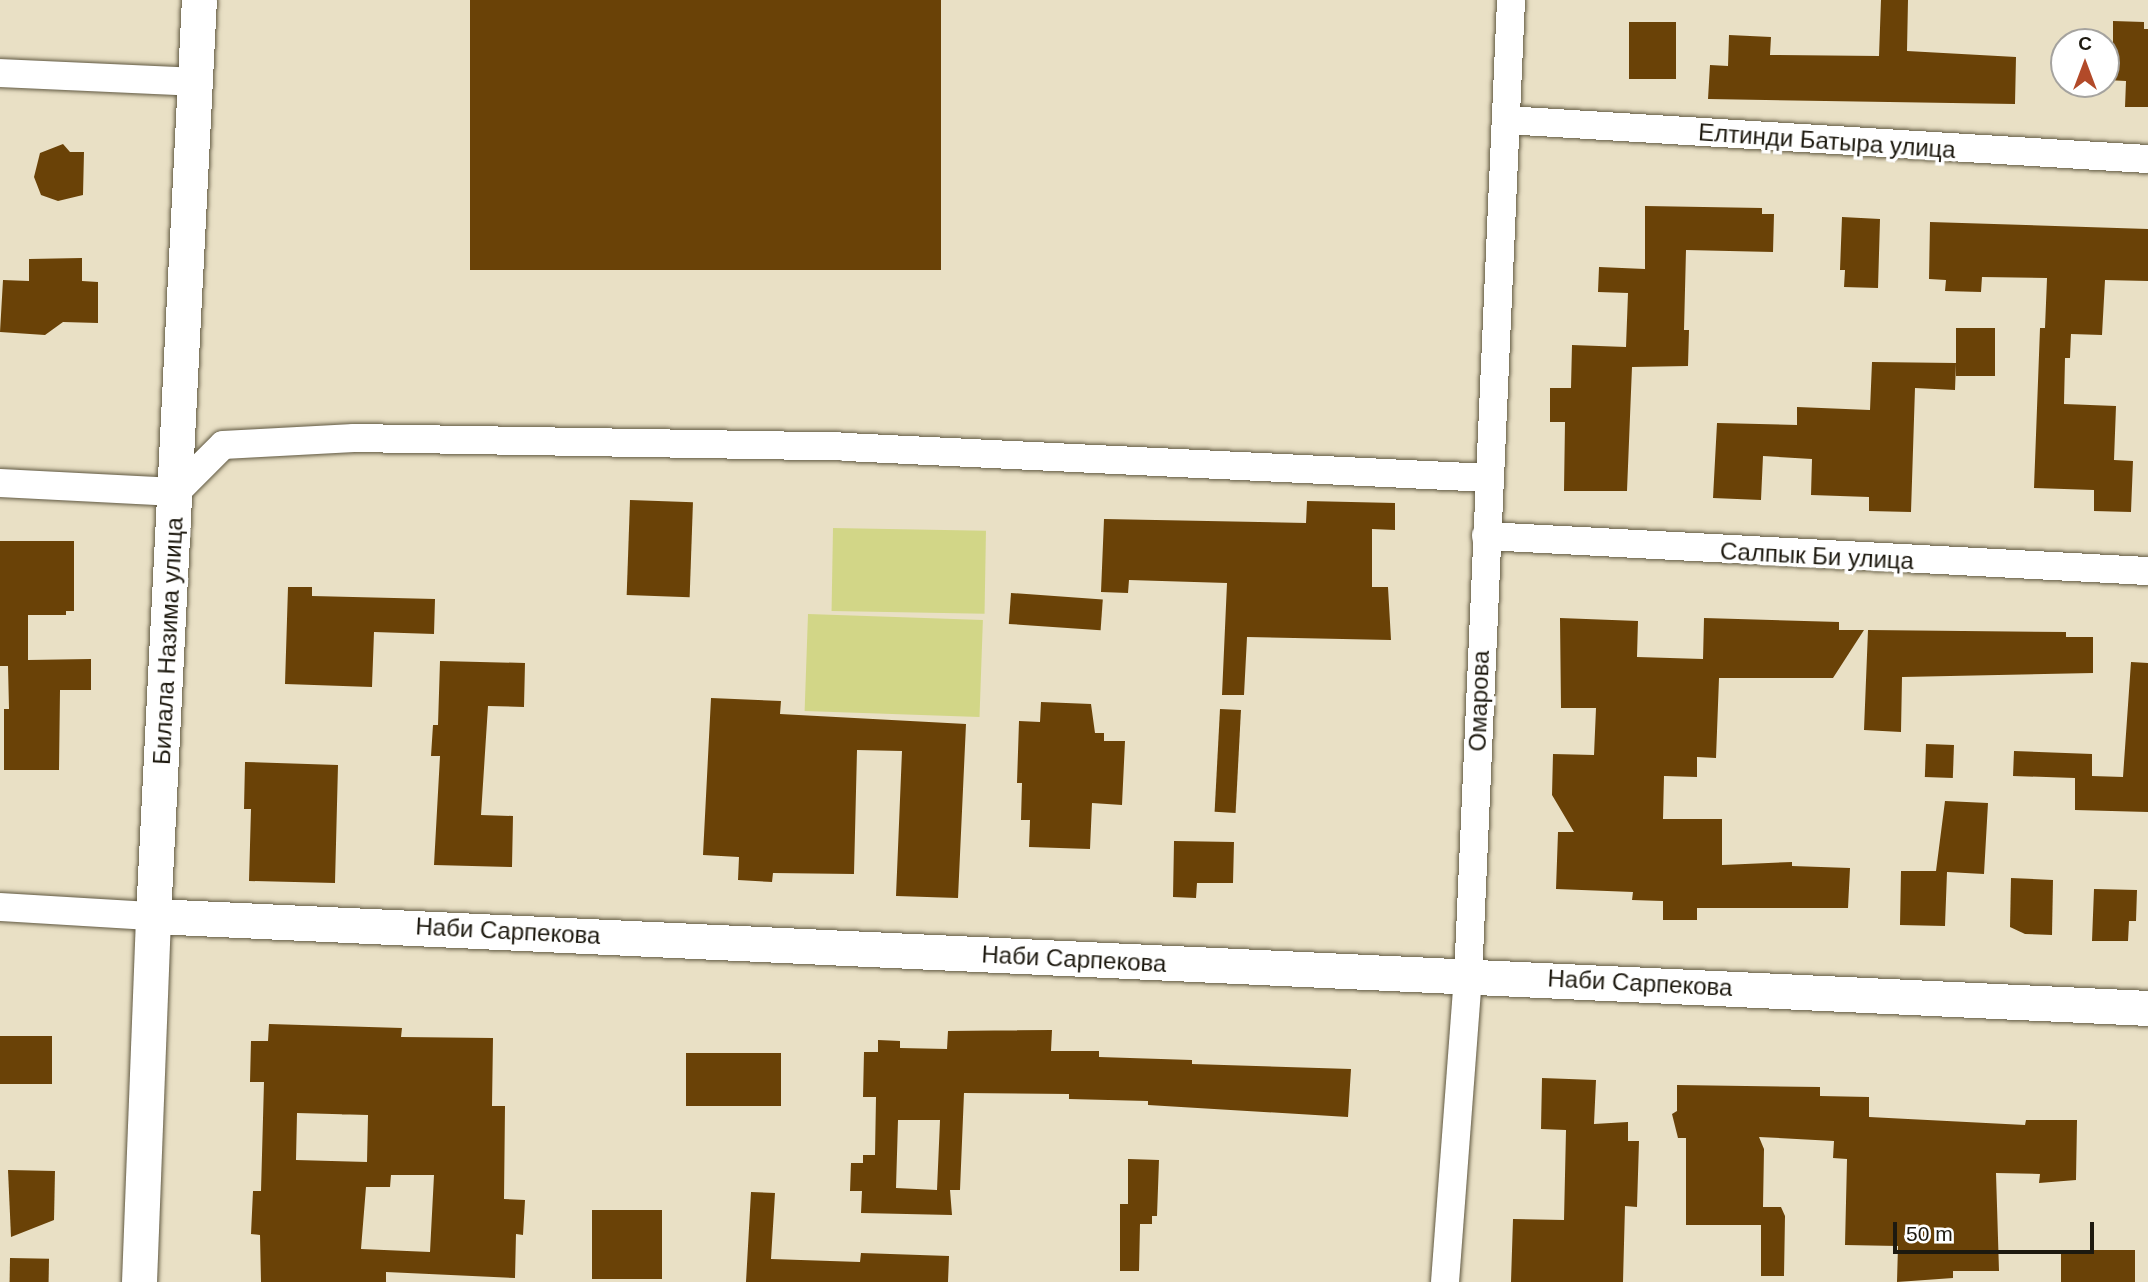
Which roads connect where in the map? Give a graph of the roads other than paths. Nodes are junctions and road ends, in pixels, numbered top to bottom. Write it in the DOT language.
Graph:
graph roads {
  1 [pos="199,0"];
  2 [pos="1511,0"];
  3 [pos="0,73"];
  4 [pos="196,82"];
  5 [pos="1506,120"];
  6 [pos="2148,159"];
  7 [pos="1489,478"];
  8 [pos="0,483"];
  9 [pos="176,492"];
  10 [pos="1486,536"];
  11 [pos="2148,571"];
  12 [pos="0,907"];
  13 [pos="153,916"];
  14 [pos="1468,978"];
  15 [pos="2148,1008"];
  16 [pos="139,1282"];
  17 [pos="1445,1282"];
  1 -- 4 [label="street, Билала Назима улица"];
  2 -- 5 [label="street, Омарова"];
  3 -- 4 [label="street"];
  4 -- 9 [label="street, Билала Назима улица"];
  5 -- 6 [label="street, Елтинди Батыра улица"];
  5 -- 7 [label="street, Омарова"];
  7 -- 9 [label="street"];
  7 -- 10 [label="street, Омарова"];
  8 -- 9 [label="street"];
  9 -- 13 [label="street, Билала Назима улица"];
  10 -- 11 [label="street, Салпык Би улица"];
  10 -- 14 [label="street, Омарова"];
  12 -- 13 [label="street, Наби Сарпекова"];
  13 -- 14 [label="street, Наби Сарпекова"];
  13 -- 16 [label="street, Билала Назима улица"];
  14 -- 15 [label="street, Наби Сарпекова"];
  14 -- 17 [label="street, Омарова"];
}
